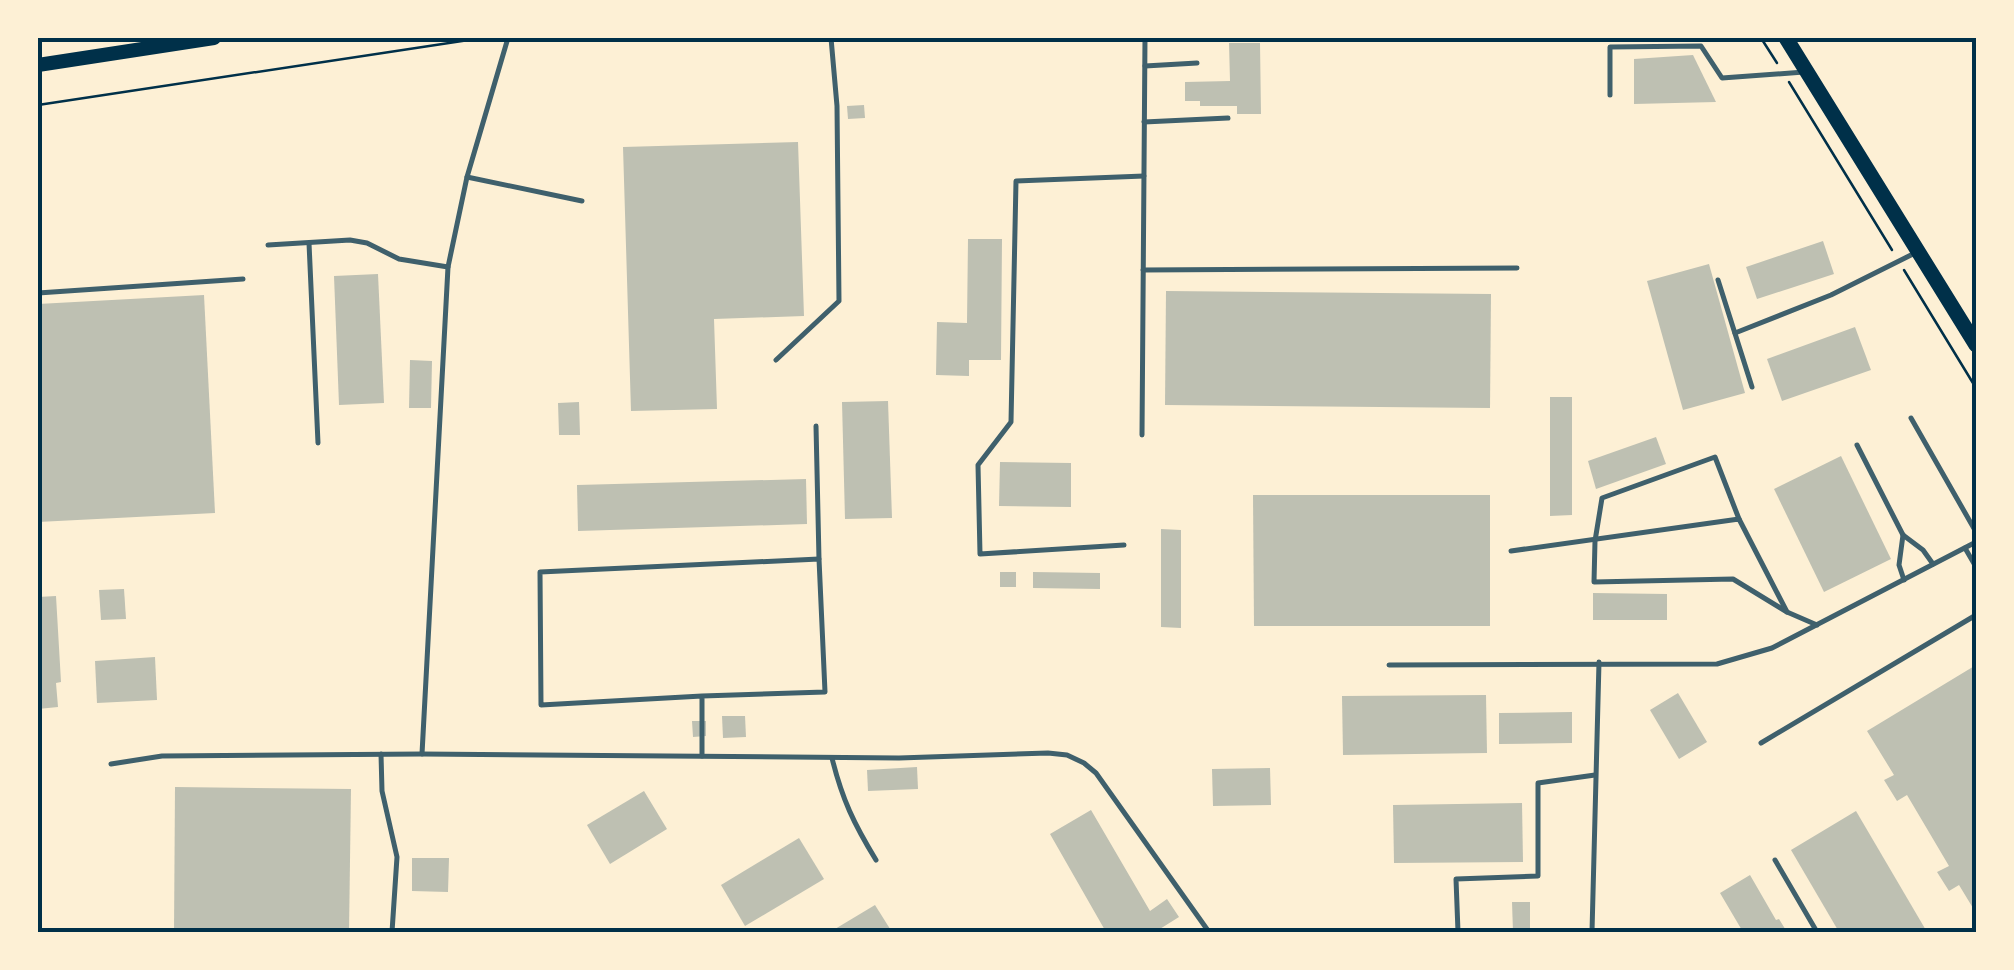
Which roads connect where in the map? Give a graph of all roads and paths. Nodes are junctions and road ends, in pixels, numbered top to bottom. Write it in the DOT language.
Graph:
graph roads {
  1 [pos="214,38"];
  2 [pos="482,38"];
  3 [pos="508,38"];
  4 [pos="831,38"];
  5 [pos="1145,38"];
  6 [pos="1761,38"];
  7 [pos="1786,38"];
  8 [pos="1196,63"];
  9 [pos="38,66"];
  10 [pos="1145,66"];
  11 [pos="1806,71"];
  12 [pos="1783,73"];
  13 [pos="1610,95"];
  14 [pos="38,106"];
  15 [pos="1228,118"];
  16 [pos="1144,122"];
  17 [pos="1144,176"];
  18 [pos="467,177"];
  19 [pos="582,201"];
  20 [pos="308,243"];
  21 [pos="268,246"];
  22 [pos="1918,251"];
  23 [pos="1899,261"];
  24 [pos="448,266"];
  25 [pos="1517,268"];
  26 [pos="1143,270"];
  27 [pos="243,279"];
  28 [pos="1718,280"];
  29 [pos="38,293"];
  30 [pos="1735,333"];
  31 [pos="1976,345"];
  32 [pos="776,360"];
  33 [pos="1752,388"];
  34 [pos="1976,388"];
  35 [pos="1912,418"];
  36 [pos="816,426"];
  37 [pos="1142,434"];
  38 [pos="318,443"];
  39 [pos="1857,445"];
  40 [pos="1739,519"];
  41 [pos="1976,532"];
  42 [pos="1903,535"];
  43 [pos="1595,540"];
  44 [pos="1976,542"];
  45 [pos="1124,544"];
  46 [pos="1965,548"];
  47 [pos="1511,551"];
  48 [pos="819,559"];
  49 [pos="1934,564"];
  50 [pos="1976,568"];
  51 [pos="1904,580"];
  52 [pos="1787,612"];
  53 [pos="1976,615"];
  54 [pos="1817,625"];
  55 [pos="1599,662"];
  56 [pos="1389,666"];
  57 [pos="702,696"];
  58 [pos="1761,743"];
  59 [pos="381,754"];
  60 [pos="422,754"];
  61 [pos="702,756"];
  62 [pos="832,757"];
  63 [pos="111,764"];
  64 [pos="1594,775"];
  65 [pos="876,860"];
  66 [pos="1775,860"];
  67 [pos="392,932"];
  68 [pos="1208,932"];
  69 [pos="1458,932"];
  70 [pos="1592,932"];
  71 [pos="1817,932"];
  1 -- 9 [label="main road"];
  2 -- 14 [label="path"];
  3 -- 18 [label="lane"];
  4 -- 32 [label="lane"];
  5 -- 10 [label="lane"];
  6 -- 12 [label="path"];
  7 -- 11 [label="main road"];
  8 -- 10 [label="lane"];
  10 -- 16 [label="lane"];
  11 -- 12 [label="lane"];
  11 -- 22 [label="main road"];
  12 -- 13 [label="lane"];
  12 -- 23 [label="path"];
  15 -- 16 [label="lane"];
  16 -- 17 [label="lane"];
  17 -- 26 [label="lane"];
  17 -- 45 [label="lane"];
  18 -- 19 [label="lane"];
  18 -- 24 [label="lane"];
  20 -- 21 [label="lane"];
  20 -- 24 [label="lane"];
  20 -- 38 [label="lane"];
  22 -- 23 [label="lane"];
  22 -- 31 [label="main road"];
  23 -- 30 [label="lane"];
  23 -- 34 [label="path"];
  24 -- 60 [label="lane"];
  25 -- 26 [label="lane"];
  26 -- 37 [label="lane"];
  27 -- 29 [label="lane"];
  28 -- 30 [label="lane"];
  30 -- 33 [label="lane"];
  35 -- 41 [label="lane"];
  36 -- 48 [label="lane"];
  39 -- 42 [label="lane"];
  40 -- 43 [label="lane"];
  40 -- 43 [label="lane"];
  40 -- 52 [label="lane"];
  42 -- 49 [label="lane"];
  42 -- 51 [label="lane"];
  43 -- 47 [label="lane"];
  43 -- 52 [label="lane"];
  44 -- 46 [label="lane"];
  46 -- 49 [label="lane"];
  46 -- 50 [label="lane"];
  48 -- 57 [label="lane"];
  48 -- 57 [label="lane"];
  49 -- 51 [label="lane"];
  51 -- 54 [label="lane"];
  52 -- 54 [label="lane"];
  53 -- 58 [label="lane"];
  54 -- 55 [label="lane"];
  55 -- 56 [label="lane"];
  55 -- 64 [label="lane"];
  57 -- 61 [label="lane"];
  59 -- 60 [label="lane"];
  59 -- 63 [label="lane"];
  59 -- 67 [label="lane"];
  60 -- 61 [label="lane"];
  61 -- 62 [label="lane"];
  62 -- 65 [label="lane"];
  62 -- 68 [label="lane"];
  64 -- 69 [label="lane"];
  64 -- 70 [label="lane"];
  66 -- 71 [label="lane"];
}
